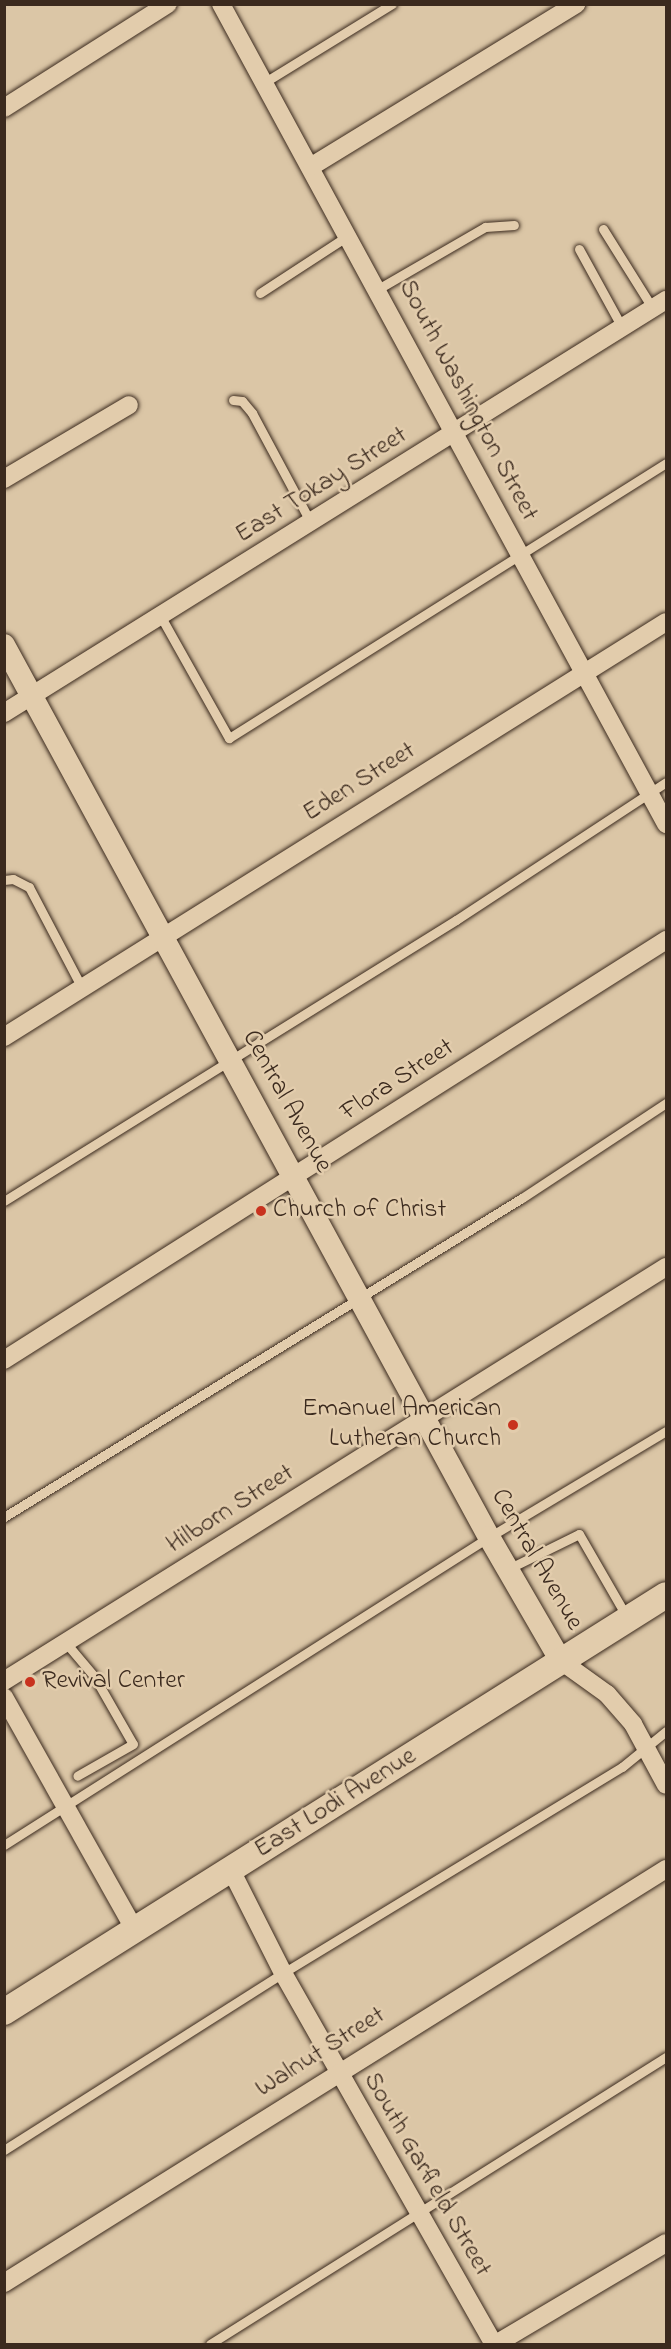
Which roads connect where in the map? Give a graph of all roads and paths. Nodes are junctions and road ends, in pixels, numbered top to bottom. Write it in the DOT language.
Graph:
graph roads {
  1 [pos="168,4"];
  2 [pos="221,4"];
  3 [pos="392,4"];
  4 [pos="576,4"];
  5 [pos="265,82"];
  6 [pos="4,108"];
  7 [pos="312,166"];
  8 [pos="514,225"];
  9 [pos="603,229"];
  10 [pos="349,235"];
  11 [pos="579,249"];
  12 [pos="378,289"];
  13 [pos="260,293"];
  14 [pos="660,305"];
  15 [pos="623,329"];
  16 [pos="233,400"];
  17 [pos="129,405"];
  18 [pos="455,433"];
  19 [pos="666,463"];
  20 [pos="4,479"];
  21 [pos="311,523"];
  22 [pos="520,554"];
  23 [pos="161,616"];
  24 [pos="666,622"];
  25 [pos="4,645"];
  26 [pos="585,672"];
  27 [pos="31,697"];
  28 [pos="4,714"];
  29 [pos="666,782"];
  30 [pos="650,792"];
  31 [pos="666,824"];
  32 [pos="4,880"];
  33 [pos="164,938"];
  34 [pos="666,940"];
  35 [pos="82,988"];
  36 [pos="4,1037"];
  37 [pos="230,1059"];
  38 [pos="666,1103"];
  39 [pos="295,1178"];
  40 [pos="4,1202"];
  41 [pos="666,1267"];
  42 [pos="359,1298"];
  43 [pos="4,1360"];
  44 [pos="427,1418"];
  45 [pos="666,1431"];
  46 [pos="4,1517"];
  47 [pos="489,1537"];
  48 [pos="508,1569"];
  49 [pos="666,1595"];
  50 [pos="628,1619"];
  51 [pos="66,1643"];
  52 [pos="561,1660"];
  53 [pos="4,1681"];
  54 [pos="4,1697"];
  55 [pos="666,1731"];
  56 [pos="645,1747"];
  57 [pos="77,1776"];
  58 [pos="666,1785"];
  59 [pos="65,1808"];
  60 [pos="4,1845"];
  61 [pos="666,1869"];
  62 [pos="231,1870"];
  63 [pos="135,1930"];
  64 [pos="283,1973"];
  65 [pos="4,2012"];
  66 [pos="666,2057"];
  67 [pos="338,2072"];
  68 [pos="4,2151"];
  69 [pos="419,2212"];
  70 [pos="666,2243"];
  71 [pos="4,2283"];
  72 [pos="210,2344"];
  73 [pos="495,2344"];
  1 -- 6 [label="street"];
  2 -- 5 [label="street, South Washington Street"];
  3 -- 5 [label="lane"];
  4 -- 7 [label="street"];
  5 -- 7 [label="street, South Washington Street"];
  7 -- 10 [label="street, South Washington Street"];
  8 -- 12 [label="lane"];
  9 -- 14 [label="lane"];
  10 -- 12 [label="street, South Washington Street"];
  10 -- 13 [label="lane"];
  11 -- 15 [label="lane"];
  12 -- 18 [label="street, South Washington Street"];
  14 -- 15 [label="street, East Tokay Street"];
  15 -- 18 [label="street, East Tokay Street"];
  16 -- 21 [label="lane"];
  17 -- 20 [label="street"];
  18 -- 21 [label="street, East Tokay Street"];
  18 -- 22 [label="street, South Washington Street"];
  19 -- 22 [label="lane"];
  21 -- 23 [label="street, East Tokay Street"];
  22 -- 23 [label="lane"];
  22 -- 26 [label="street, South Washington Street"];
  23 -- 27 [label="street, East Tokay Street"];
  24 -- 26 [label="street, Eden Street"];
  25 -- 27 [label="street, Central Avenue"];
  26 -- 30 [label="street, South Washington Street"];
  26 -- 33 [label="street, Eden Street"];
  27 -- 28 [label="street, East Tokay Street"];
  27 -- 33 [label="street, Central Avenue"];
  29 -- 30 [label="lane"];
  30 -- 31 [label="street, South Washington Street"];
  30 -- 37 [label="lane"];
  32 -- 35 [label="lane"];
  33 -- 35 [label="street, Eden Street"];
  33 -- 37 [label="street, Central Avenue"];
  34 -- 39 [label="street, Flora Street"];
  35 -- 36 [label="street, Eden Street"];
  37 -- 39 [label="street, Central Avenue"];
  37 -- 40 [label="lane"];
  38 -- 42 [label="lane"];
  39 -- 42 [label="street, Central Avenue"];
  39 -- 43 [label="street, Flora Street"];
  41 -- 44 [label="street, Hilborn Street"];
  42 -- 44 [label="street, Central Avenue"];
  42 -- 46 [label="lane"];
  44 -- 47 [label="street, Central Avenue"];
  44 -- 51 [label="street, Hilborn Street"];
  45 -- 47 [label="lane"];
  47 -- 48 [label="street, Central Avenue"];
  47 -- 59 [label="lane"];
  48 -- 50 [label="lane"];
  48 -- 52 [label="street, Central Avenue"];
  49 -- 50 [label="main road, East Lodi Avenue"];
  50 -- 52 [label="main road, East Lodi Avenue"];
  51 -- 53 [label="street, Hilborn Street"];
  51 -- 57 [label="lane"];
  52 -- 56 [label="street, Central Avenue"];
  52 -- 62 [label="main road, East Lodi Avenue"];
  54 -- 59 [label="street"];
  55 -- 56 [label="lane"];
  56 -- 58 [label="street, Central Avenue"];
  56 -- 64 [label="lane"];
  59 -- 60 [label="lane"];
  59 -- 63 [label="street"];
  61 -- 67 [label="street, Walnut Street"];
  62 -- 63 [label="main road, East Lodi Avenue"];
  62 -- 64 [label="street, South Garfield Street"];
  63 -- 65 [label="main road, East Lodi Avenue"];
  64 -- 67 [label="street, South Garfield Street"];
  64 -- 68 [label="lane"];
  66 -- 69 [label="lane"];
  67 -- 69 [label="street, South Garfield Street"];
  67 -- 71 [label="street, Walnut Street"];
  69 -- 72 [label="lane"];
  69 -- 73 [label="street, South Garfield Street"];
  70 -- 73 [label="street"];
}
